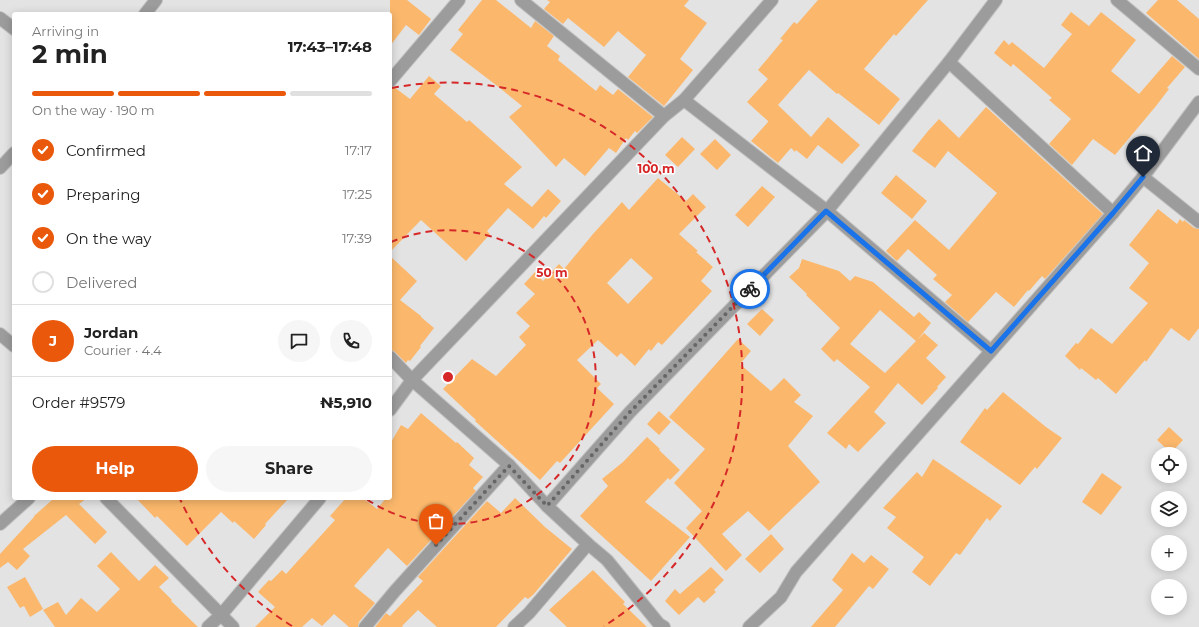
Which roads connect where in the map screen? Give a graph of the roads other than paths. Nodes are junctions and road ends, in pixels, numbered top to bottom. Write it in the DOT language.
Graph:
graph roads {
  1 [pos="156,0"];
  2 [pos="521,0"];
  3 [pos="772,0"];
  4 [pos="996,0"];
  5 [pos="1116,0"];
  6 [pos="453,2"];
  7 [pos="147,12"];
  8 [pos="0,18"];
  9 [pos="12,27"];
  10 [pos="949,62"];
  11 [pos="1199,69"];
  12 [pos="392,78"];
  13 [pos="684,100"];
  14 [pos="1199,102"];
  15 [pos="664,116"];
  16 [pos="12,155"];
  17 [pos="0,168"];
  18 [pos="1143,177"];
  19 [pos="826,211"];
  20 [pos="1113,213"];
  21 [pos="1199,222"];
  22 [pos="0,334"];
  23 [pos="12,344"];
  24 [pos="991,351"];
  25 [pos="392,359"];
  26 [pos="412,380"];
  27 [pos="392,407"];
  28 [pos="509,466"];
  29 [pos="27,500"];
  30 [pos="108,500"];
  31 [pos="318,500"];
  32 [pos="547,506"];
  33 [pos="0,524"];
  34 [pos="588,544"];
  35 [pos="221,615"];
  36 [pos="208,627"];
  37 [pos="233,627"];
  38 [pos="365,627"];
  39 [pos="514,627"];
  40 [pos="664,627"];
  41 [pos="748,627"];
  1 -- 7 [label="street"];
  2 -- 15 [label="street"];
  3 -- 13 [label="street"];
  4 -- 10 [label="street"];
  5 -- 11 [label="street"];
  6 -- 12 [label="street"];
  8 -- 9 [label="street"];
  10 -- 19 [label="street"];
  10 -- 20 [label="street"];
  13 -- 15 [label="street"];
  13 -- 19 [label="street"];
  14 -- 18 [label="street"];
  15 -- 26 [label="street"];
  16 -- 17 [label="street"];
  18 -- 20 [label="street"];
  18 -- 21 [label="street"];
  19 -- 24 [label="street"];
  19 -- 32 [label="street"];
  20 -- 24 [label="street"];
  22 -- 23 [label="street"];
  24 -- 41 [label="street"];
  25 -- 26 [label="street"];
  26 -- 27 [label="street"];
  26 -- 28 [label="street"];
  28 -- 32 [label="street"];
  28 -- 38 [label="street"];
  29 -- 33 [label="street"];
  30 -- 35 [label="street"];
  31 -- 35 [label="street"];
  32 -- 34 [label="street"];
  34 -- 39 [label="street"];
  34 -- 40 [label="street"];
  35 -- 36 [label="street"];
  35 -- 37 [label="street"];
}
